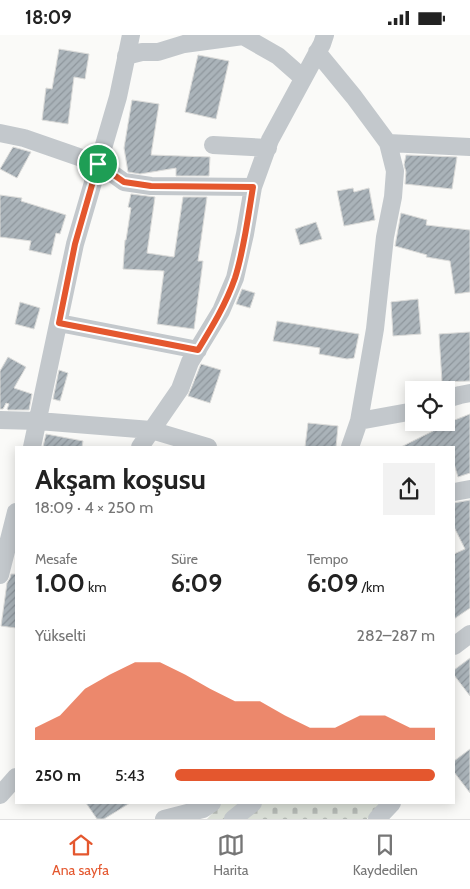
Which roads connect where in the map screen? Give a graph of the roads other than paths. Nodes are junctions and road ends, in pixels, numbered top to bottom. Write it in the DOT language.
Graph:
graph roads {
  1 [pos="131,35"];
  2 [pos="325,35"];
  3 [pos="317,52"];
  4 [pos="126,56"];
  5 [pos="303,78"];
  6 [pos="0,133"];
  7 [pos="388,143"];
  8 [pos="213,145"];
  9 [pos="470,147"];
  10 [pos="268,148"];
  11 [pos="98,164"];
  12 [pos="253,187"];
  13 [pos="59,323"];
  14 [pos="198,350"];
  15 [pos="470,393"];
  16 [pos="455,396"];
  17 [pos="405,413"];
  18 [pos="0,419"];
  19 [pos="38,421"];
  20 [pos="359,421"];
  21 [pos="151,430"];
  22 [pos="32,446"];
  23 [pos="141,446"];
  24 [pos="205,446"];
  25 [pos="350,446"];
  26 [pos="470,489"];
  27 [pos="455,492"];
  28 [pos="15,516"];
  29 [pos="0,575"];
  30 [pos="470,634"];
  31 [pos="455,645"];
  32 [pos="15,778"];
  33 [pos="0,795"];
  34 [pos="253,804"];
  35 [pos="391,804"];
  36 [pos="204,808"];
  37 [pos="164,819"];
  38 [pos="233,819"];
  39 [pos="377,819"];
  1 -- 4 [label="street"];
  2 -- 3 [label="street"];
  3 -- 5 [label="street"];
  3 -- 7 [label="street"];
  4 -- 5 [label="street"];
  4 -- 11 [label="street"];
  5 -- 10 [label="street"];
  6 -- 11 [label="street"];
  7 -- 9 [label="street"];
  7 -- 20 [label="street"];
  8 -- 10 [label="street"];
  10 -- 12 [label="street"];
  11 -- 12 [label="street"];
  11 -- 13 [label="street"];
  12 -- 14 [label="street"];
  13 -- 14 [label="street"];
  13 -- 19 [label="street"];
  14 -- 21 [label="street"];
  15 -- 16 [label="street"];
  17 -- 20 [label="street"];
  18 -- 19 [label="street"];
  19 -- 21 [label="street"];
  19 -- 22 [label="street"];
  20 -- 25 [label="street"];
  21 -- 23 [label="street"];
  21 -- 24 [label="street"];
  26 -- 27 [label="street"];
  28 -- 29 [label="street"];
  30 -- 31 [label="street"];
  32 -- 33 [label="street"];
  34 -- 38 [label="street"];
  35 -- 39 [label="street"];
  36 -- 37 [label="street"];
}
